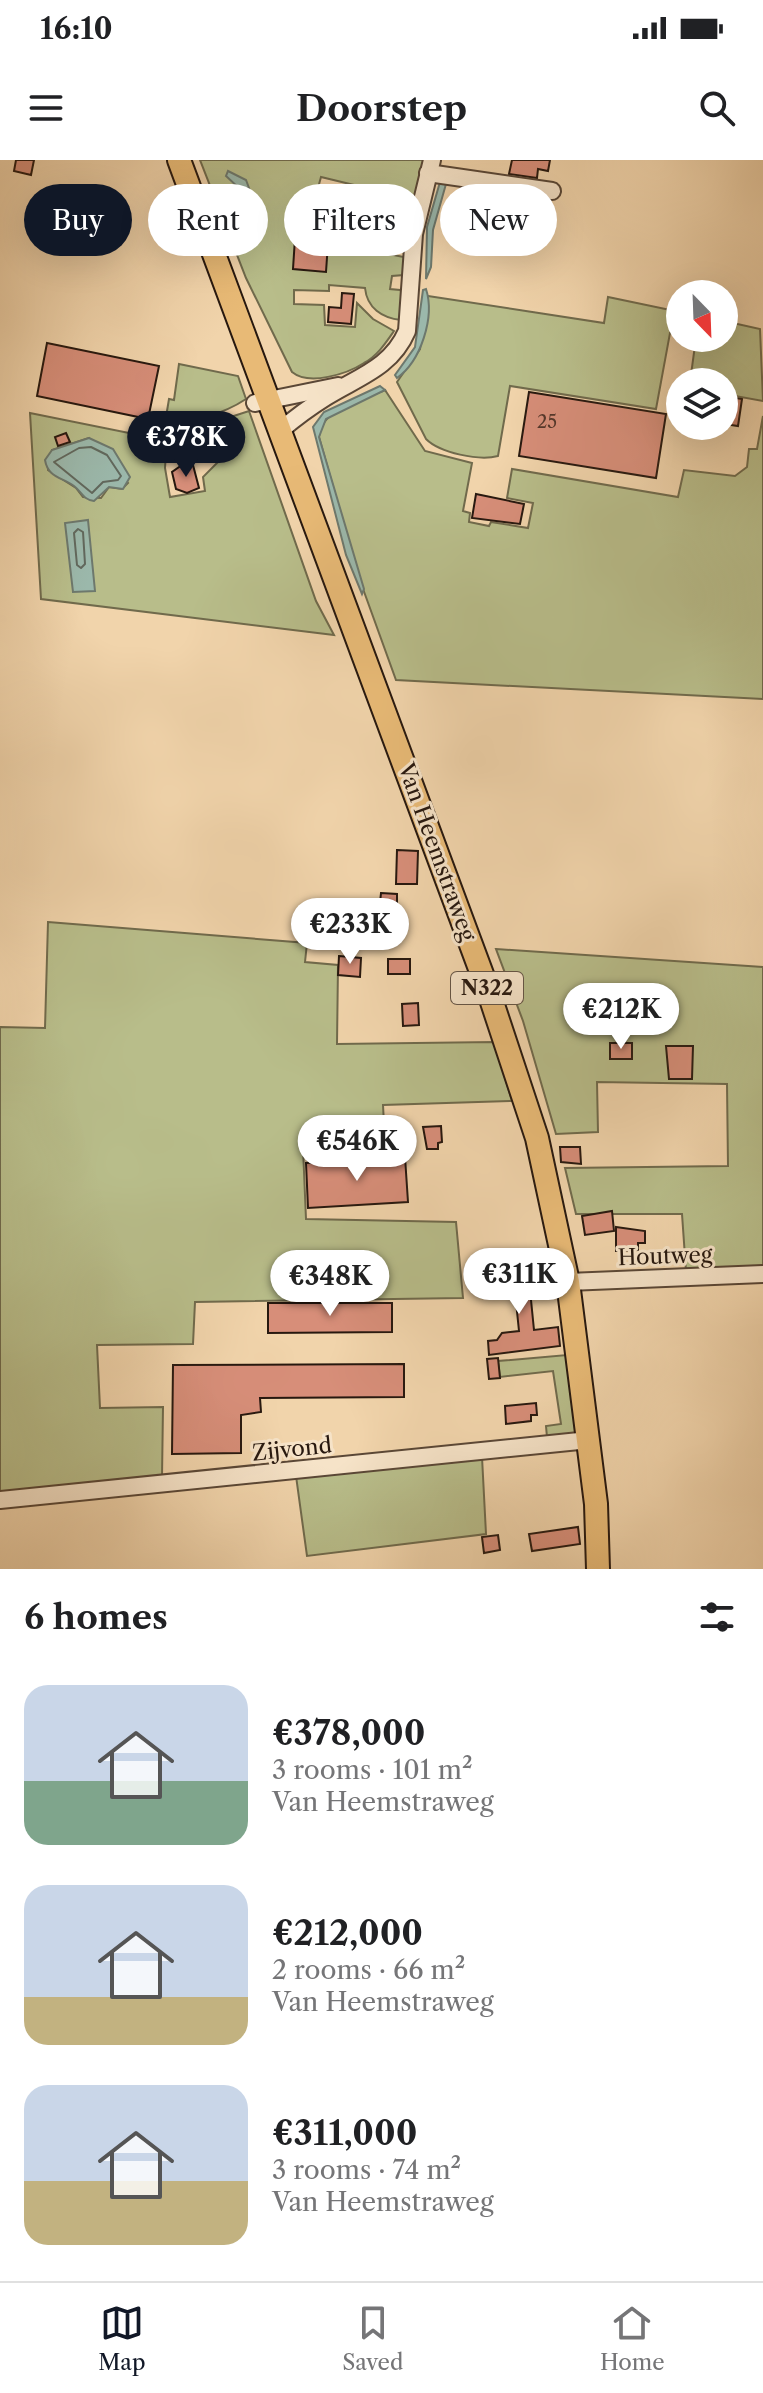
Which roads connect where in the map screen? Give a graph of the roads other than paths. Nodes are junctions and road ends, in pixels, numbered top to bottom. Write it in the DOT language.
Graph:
graph roads {
  1 [pos="179,160"];
  2 [pos="430,167"];
  3 [pos="516,184"];
  4 [pos="352,384"];
  5 [pos="262,401"];
  6 [pos="281,430"];
  7 [pos="763,1274"];
  8 [pos="568,1282"];
  9 [pos="589,1440"];
  10 [pos="0,1500"];
  11 [pos="598,1569"];
  1 -- 5 [label="main road, Van Heemstraweg / N322"];
  2 -- 3 [label="street"];
  2 -- 4 [label="street"];
  4 -- 5 [label="street"];
  4 -- 6 [label="street"];
  5 -- 6 [label="main road, Van Heemstraweg / N322"];
  6 -- 8 [label="main road, Van Heemstraweg / N322"];
  7 -- 8 [label="street, Houtweg"];
  8 -- 9 [label="main road, Van Heemstraweg / N322"];
  9 -- 10 [label="street, Zijvond"];
  9 -- 11 [label="main road, Van Heemstraweg / N322"];
}
